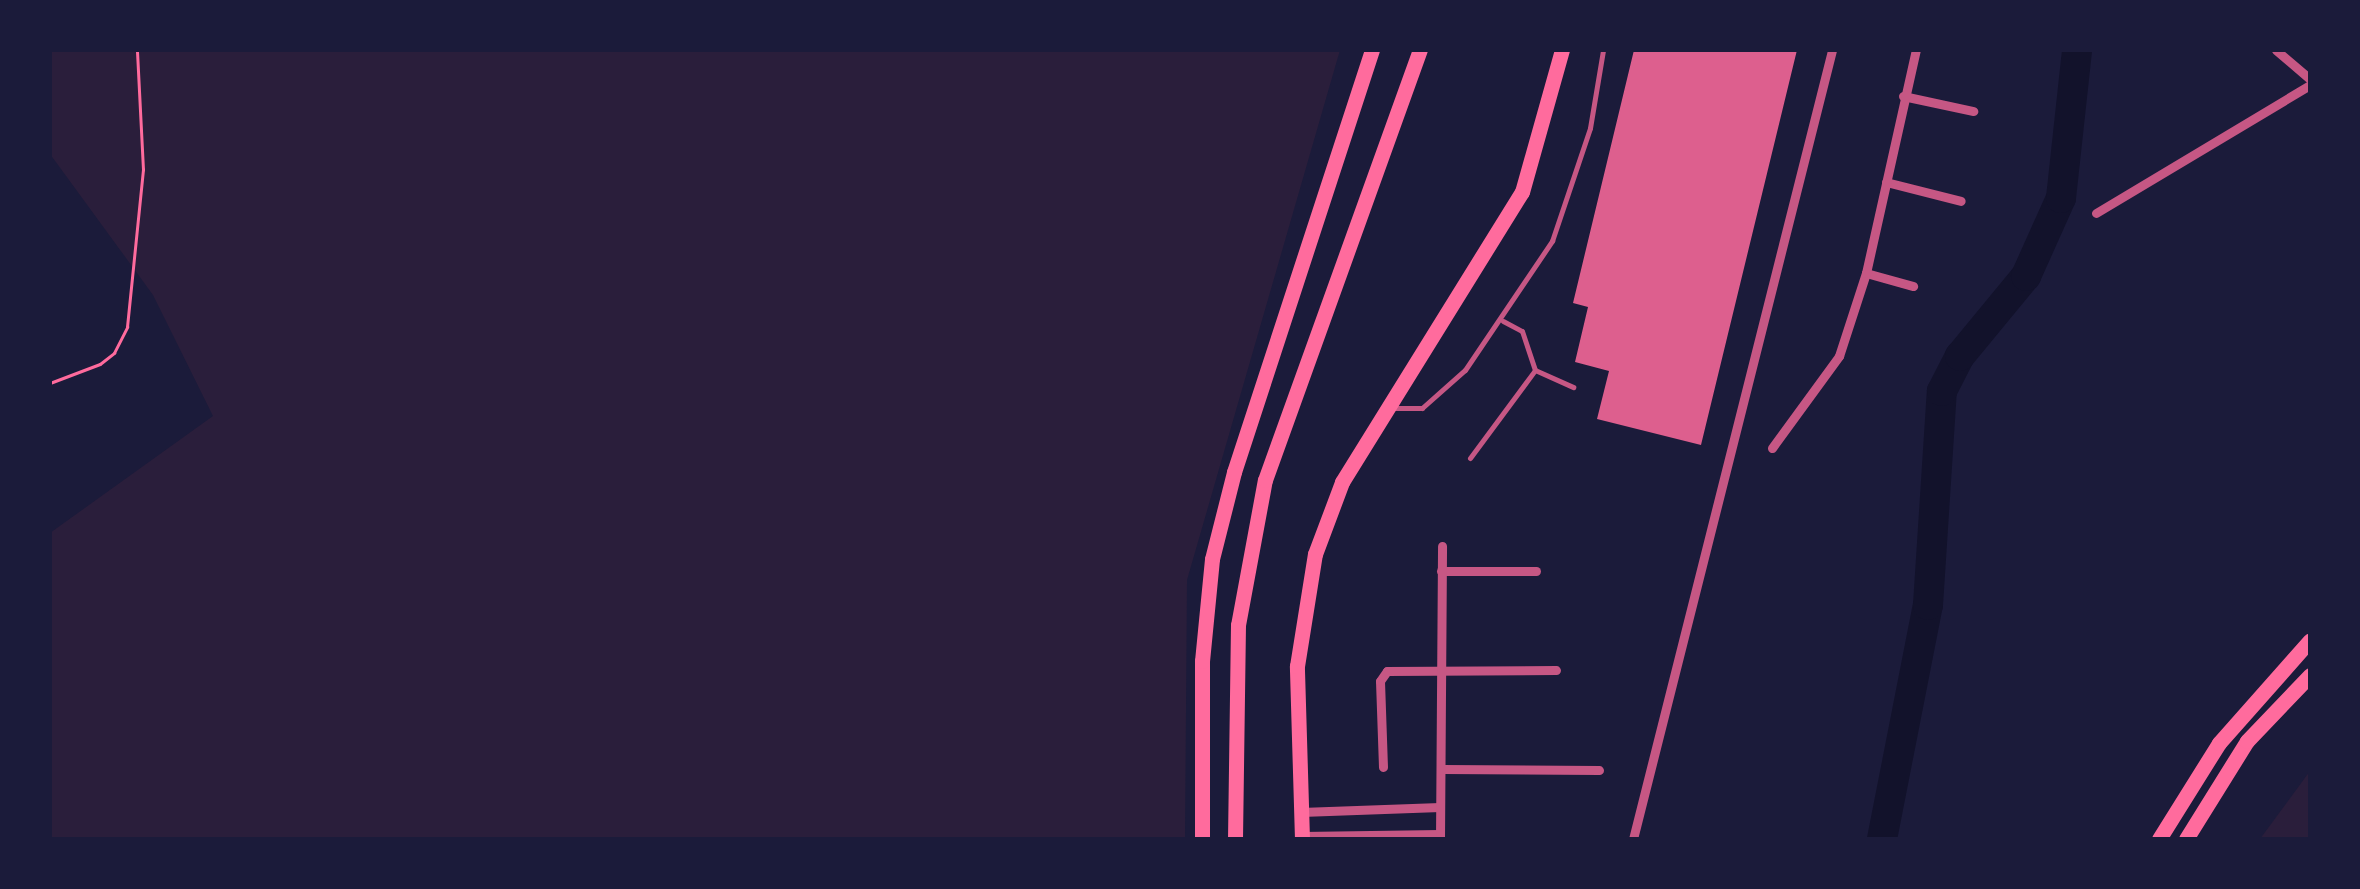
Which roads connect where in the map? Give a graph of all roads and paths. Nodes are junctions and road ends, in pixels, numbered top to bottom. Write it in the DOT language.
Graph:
graph roads {
  1 [pos="137,50"];
  2 [pos="1372,50"];
  3 [pos="1420,50"];
  4 [pos="1562,50"];
  5 [pos="1604,50"];
  6 [pos="1832,50"];
  7 [pos="1916,50"];
  8 [pos="2276,50"];
  9 [pos="2310,82"];
  10 [pos="1904,96"];
  11 [pos="1973,111"];
  12 [pos="1886,182"];
  13 [pos="1960,200"];
  14 [pos="2096,213"];
  15 [pos="1866,273"];
  16 [pos="1913,286"];
  17 [pos="1503,321"];
  18 [pos="1534,370"];
  19 [pos="50,383"];
  20 [pos="1573,388"];
  21 [pos="1387,408"];
  22 [pos="1772,448"];
  23 [pos="1470,458"];
  24 [pos="1442,546"];
  25 [pos="1441,570"];
  26 [pos="1536,570"];
  27 [pos="2310,640"];
  28 [pos="1556,670"];
  29 [pos="1440,671"];
  30 [pos="2310,675"];
  31 [pos="1383,767"];
  32 [pos="1442,768"];
  33 [pos="1599,770"];
  34 [pos="1440,806"];
  35 [pos="1301,812"];
  36 [pos="1440,836"];
  37 [pos="1302,837"];
  38 [pos="1202,839"];
  39 [pos="1234,839"];
  40 [pos="1633,839"];
  41 [pos="2160,839"];
  42 [pos="2186,839"];
  1 -- 19 [label="path"];
  2 -- 38 [label="main road"];
  3 -- 39 [label="main road"];
  4 -- 21 [label="main road"];
  5 -- 17 [label="lane"];
  6 -- 40 [label="street"];
  7 -- 10 [label="street"];
  8 -- 9 [label="street"];
  9 -- 14 [label="street"];
  10 -- 11 [label="street"];
  10 -- 12 [label="street"];
  12 -- 13 [label="street"];
  12 -- 15 [label="street"];
  15 -- 16 [label="street"];
  15 -- 22 [label="street"];
  17 -- 18 [label="lane"];
  17 -- 21 [label="lane"];
  18 -- 20 [label="lane"];
  18 -- 23 [label="lane"];
  21 -- 35 [label="main road"];
  24 -- 25 [label="street"];
  25 -- 26 [label="street"];
  25 -- 29 [label="street"];
  27 -- 41 [label="main road"];
  28 -- 29 [label="street"];
  29 -- 31 [label="street"];
  29 -- 32 [label="street"];
  30 -- 42 [label="main road"];
  32 -- 33 [label="street"];
  32 -- 34 [label="street"];
  34 -- 35 [label="street"];
  34 -- 36 [label="street"];
  35 -- 37 [label="main road"];
  36 -- 37 [label="street"];
}
